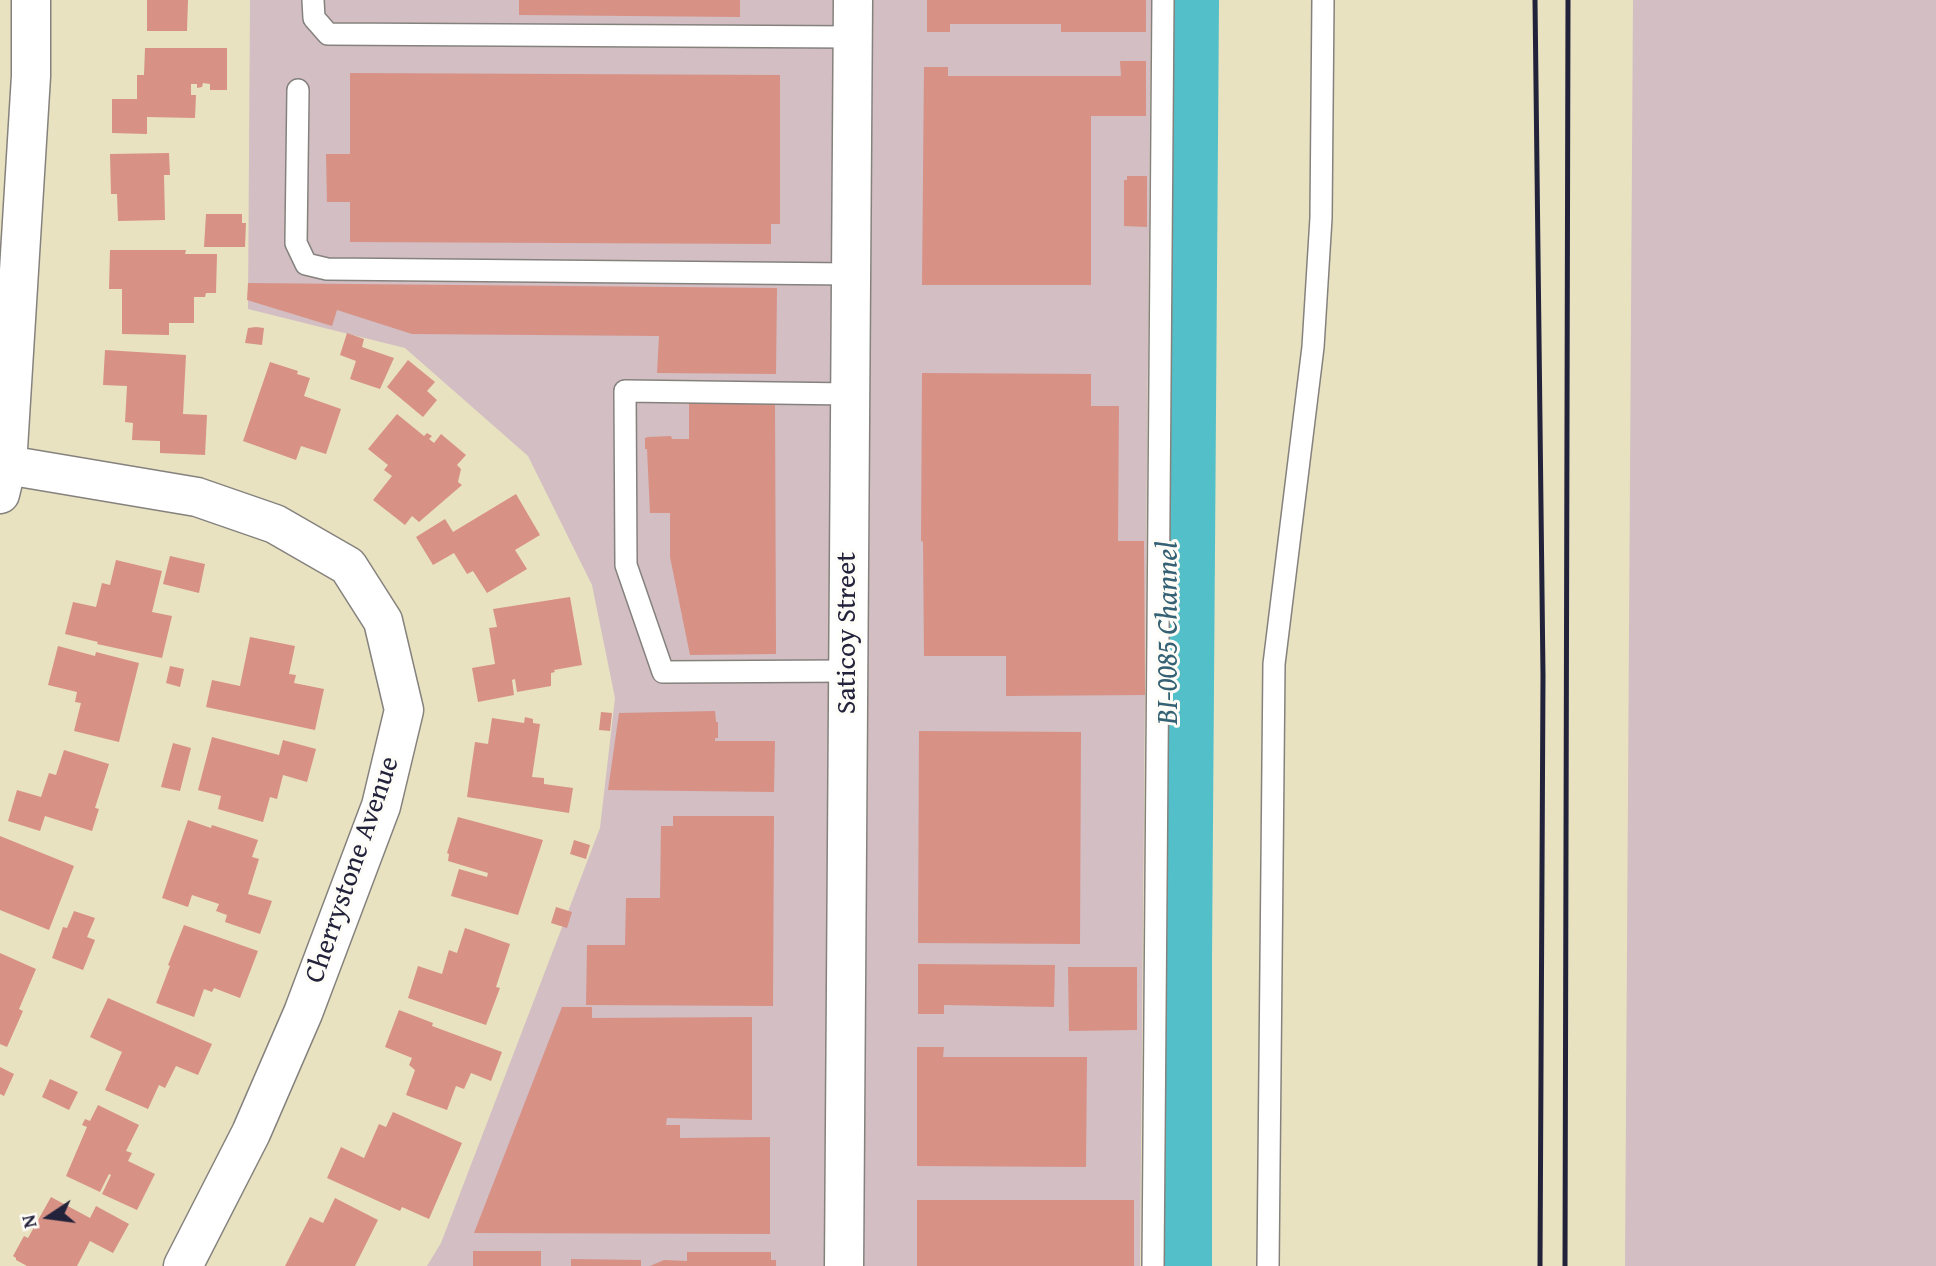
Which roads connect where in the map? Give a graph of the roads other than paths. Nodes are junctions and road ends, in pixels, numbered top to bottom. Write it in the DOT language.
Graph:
graph roads {
  1 [pos="31,0"];
  2 [pos="313,0"];
  3 [pos="1163,0"];
  4 [pos="1323,0"];
  5 [pos="853,18"];
  6 [pos="298,90"];
  7 [pos="850,274"];
  8 [pos="850,394"];
  9 [pos="3,480"];
  10 [pos="848,671"];
  11 [pos="183,1266"];
  12 [pos="844,1266"];
  13 [pos="1153,1266"];
  14 [pos="1268,1266"];
  1 -- 9 [label="street"];
  2 -- 5 [label="lane"];
  3 -- 13 [label="lane"];
  4 -- 14 [label="lane"];
  5 -- 7 [label="street, Saticoy Street"];
  6 -- 7 [label="lane"];
  7 -- 8 [label="street, Saticoy Street"];
  8 -- 10 [label="street, Saticoy Street"];
  8 -- 10 [label="lane"];
  9 -- 11 [label="street, Cherrystone Avenue"];
  10 -- 12 [label="street, Saticoy Street"];
}
